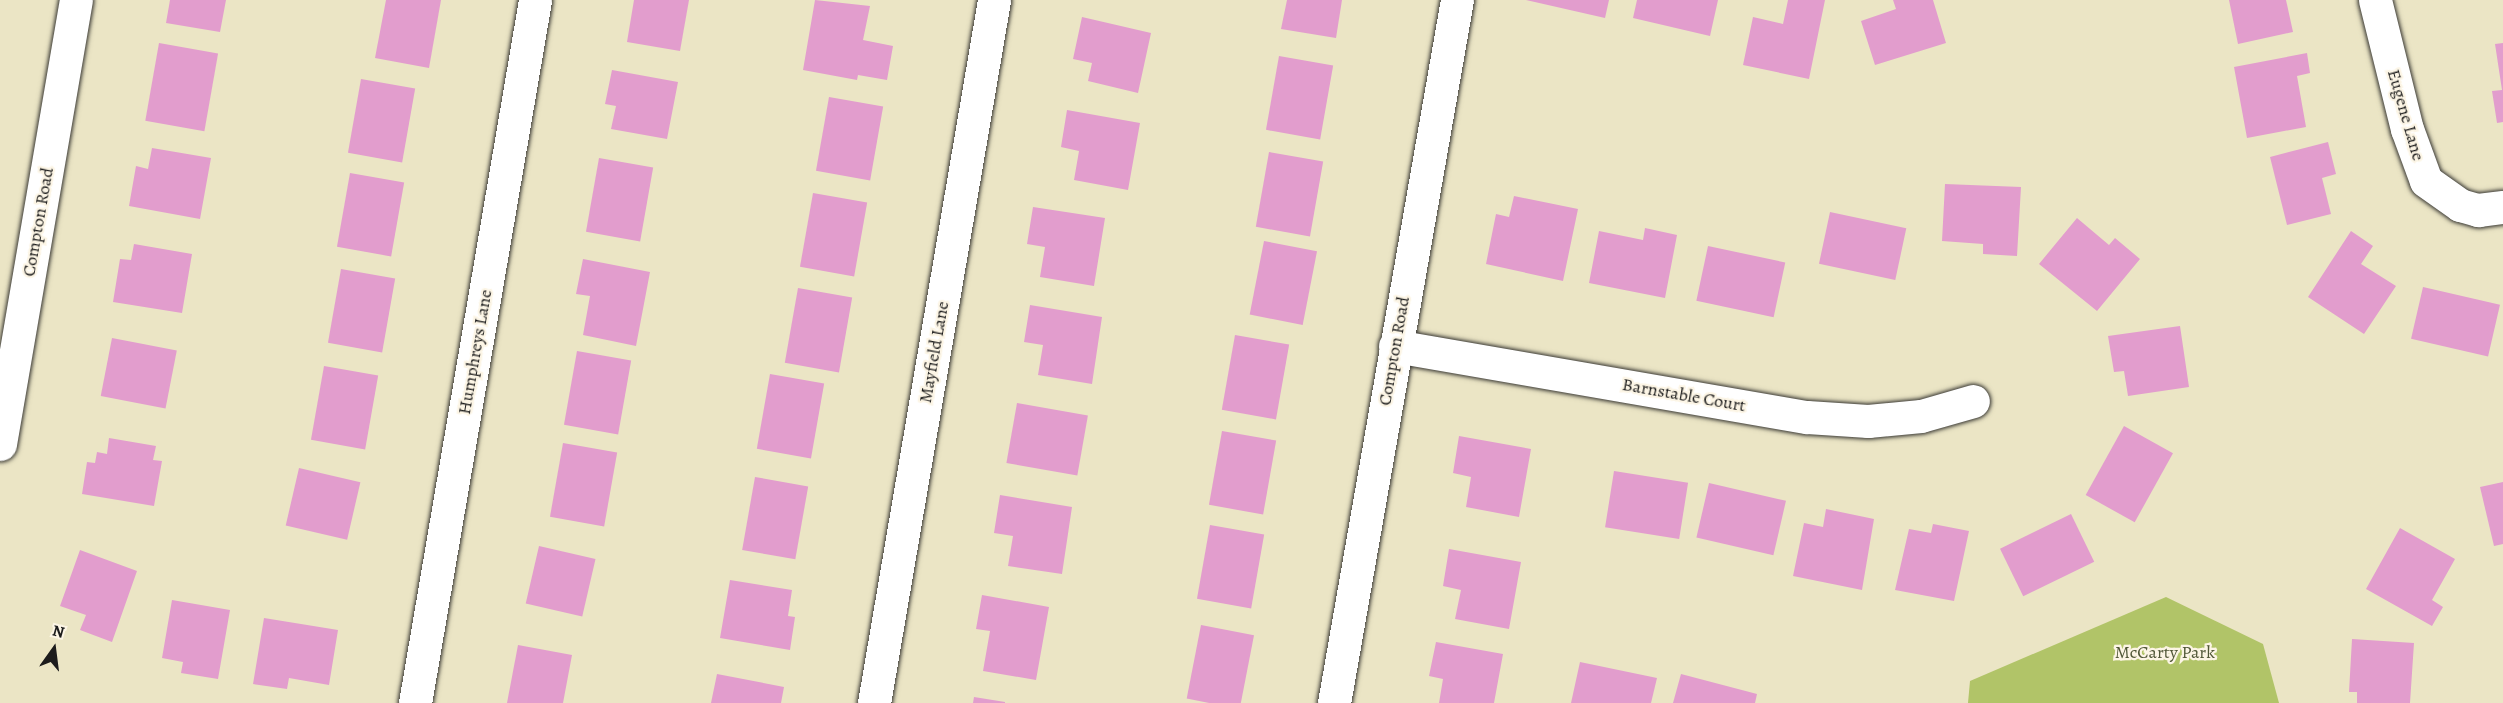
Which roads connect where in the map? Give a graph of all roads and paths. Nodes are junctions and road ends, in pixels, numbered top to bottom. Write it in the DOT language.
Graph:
graph roads {
  1 [pos="76,0"];
  2 [pos="535,0"];
  3 [pos="994,0"];
  4 [pos="1457,0"];
  5 [pos="2374,0"];
  6 [pos="2503,207"];
  7 [pos="1395,346"];
  8 [pos="1973,401"];
  9 [pos="0,444"];
  10 [pos="415,703"];
  11 [pos="874,703"];
  12 [pos="1334,703"];
  1 -- 9 [label="street, Compton Road"];
  2 -- 10 [label="street, Humphreys Lane"];
  3 -- 11 [label="street, Mayfield Lane"];
  4 -- 7 [label="street, Compton Road"];
  5 -- 6 [label="street, Eugene Lane"];
  7 -- 8 [label="street, Barnstable Court"];
  7 -- 12 [label="street, Compton Road"];
}
